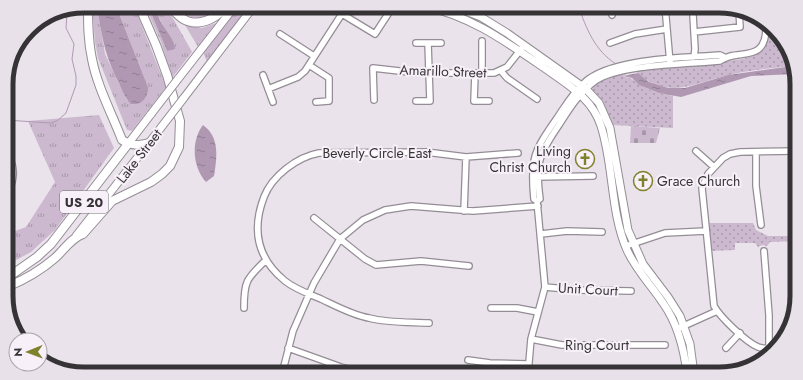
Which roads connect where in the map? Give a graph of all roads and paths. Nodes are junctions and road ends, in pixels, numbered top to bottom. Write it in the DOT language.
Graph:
graph roads {
  1 [pos="88,13"];
  2 [pos="142,13"];
  3 [pos="177,13"];
  4 [pos="220,13"];
  5 [pos="230,13"];
  6 [pos="249,13"];
  7 [pos="388,13"];
  8 [pos="452,13"];
  9 [pos="470,13"];
  10 [pos="666,13"];
  11 [pos="342,14"];
  12 [pos="692,15"];
  13 [pos="739,16"];
  14 [pos="667,30"];
  15 [pos="766,31"];
  16 [pos="694,32"];
  17 [pos="280,34"];
  18 [pos="482,41"];
  19 [pos="441,42"];
  20 [pos="416,43"];
  21 [pos="428,43"];
  22 [pos="610,43"];
  23 [pos="522,48"];
  24 [pos="314,56"];
  25 [pos="724,57"];
  26 [pos="694,58"];
  27 [pos="670,63"];
  28 [pos="309,65"];
  29 [pos="501,71"];
  30 [pos="429,73"];
  31 [pos="475,73"];
  32 [pos="482,73"];
  33 [pos="263,75"];
  34 [pos="268,89"];
  35 [pos="581,90"];
  36 [pos="537,99"];
  37 [pos="374,100"];
  38 [pos="416,101"];
  39 [pos="488,101"];
  40 [pos="273,102"];
  41 [pos="316,102"];
  42 [pos="149,143"];
  43 [pos="128,144"];
  44 [pos="696,151"];
  45 [pos="756,152"];
  46 [pos="790,152"];
  47 [pos="518,153"];
  48 [pos="466,157"];
  49 [pos="714,167"];
  50 [pos="593,176"];
  51 [pos="535,177"];
  52 [pos="538,204"];
  53 [pos="464,211"];
  54 [pos="314,218"];
  55 [pos="761,225"];
  56 [pos="706,231"];
  57 [pos="602,232"];
  58 [pos="541,234"];
  59 [pos="76,236"];
  60 [pos="340,239"];
  61 [pos="629,245"];
  62 [pos="764,251"];
  63 [pos="266,261"];
  64 [pos="469,266"];
  65 [pos="13,274"];
  66 [pos="13,284"];
  67 [pos="545,287"];
  68 [pos="631,291"];
  69 [pos="309,293"];
  70 [pos="244,308"];
  71 [pos="491,308"];
  72 [pos="717,311"];
  73 [pos="538,312"];
  74 [pos="429,323"];
  75 [pos="684,326"];
  76 [pos="677,329"];
  77 [pos="740,333"];
  78 [pos="531,339"];
  79 [pos="771,344"];
  80 [pos="664,345"];
  81 [pos="288,348"];
  82 [pos="726,348"];
  83 [pos="767,348"];
  84 [pos="468,360"];
  85 [pos="528,364"];
  86 [pos="284,367"];
  87 [pos="341,367"];
  88 [pos="685,367"];
  89 [pos="693,367"];
  1 -- 43 [label="highway"];
  2 -- 59 [label="highway"];
  3 -- 4 [label="highway"];
  5 -- 43 [label="main road, Lake Street / US 20, bridge"];
  6 -- 42 [label="main road, Lake Street / US 20, bridge"];
  7 -- 11 [label="street"];
  8 -- 23 [label="main road"];
  9 -- 23 [label="main road"];
  10 -- 14 [label="street"];
  11 -- 24 [label="street"];
  12 -- 16 [label="street"];
  13 -- 16 [label="street"];
  14 -- 22 [label="street"];
  14 -- 27 [label="street"];
  15 -- 25 [label="street"];
  16 -- 26 [label="street"];
  17 -- 24 [label="street"];
  18 -- 32 [label="street"];
  19 -- 21 [label="street"];
  20 -- 21 [label="street"];
  21 -- 30 [label="street"];
  23 -- 29 [label="street, Amarillo Street"];
  23 -- 35 [label="main road"];
  24 -- 28 [label="street"];
  25 -- 26 [label="street"];
  25 -- 27 [label="street"];
  26 -- 27 [label="street"];
  27 -- 35 [label="street"];
  27 -- 35 [label="street"];
  28 -- 34 [label="street"];
  28 -- 41 [label="street"];
  29 -- 32 [label="street, Amarillo Street"];
  29 -- 36 [label="street"];
  30 -- 31 [label="street, Amarillo Street"];
  30 -- 37 [label="street, Amarillo Street"];
  30 -- 38 [label="street"];
  31 -- 32 [label="street, Amarillo Street"];
  31 -- 39 [label="street"];
  33 -- 34 [label="street"];
  34 -- 40 [label="street"];
  35 -- 51 [label="street"];
  35 -- 61 [label="main road"];
  42 -- 43 [label="highway"];
  42 -- 59 [label="main road, Lake Street / US 20"];
  43 -- 65 [label="highway, Lake Street / US 20"];
  44 -- 49 [label="street"];
  45 -- 46 [label="street"];
  45 -- 49 [label="street"];
  45 -- 55 [label="street"];
  47 -- 48 [label="street, Beverly Circle East"];
  48 -- 53 [label="street"];
  48 -- 63 [label="street, Beverly Circle East"];
  49 -- 56 [label="street"];
  50 -- 51 [label="street"];
  51 -- 52 [label="street"];
  52 -- 53 [label="street"];
  52 -- 58 [label="street"];
  53 -- 60 [label="street"];
  54 -- 60 [label="street"];
  56 -- 61 [label="street"];
  56 -- 72 [label="street"];
  57 -- 58 [label="street"];
  58 -- 67 [label="street"];
  59 -- 66 [label="highway, Lake Street / US 20"];
  60 -- 64 [label="street"];
  60 -- 69 [label="street"];
  61 -- 75 [label="main road"];
  61 -- 76 [label="main road"];
  62 -- 79 [label="street"];
  63 -- 69 [label="street"];
  63 -- 70 [label="street"];
  67 -- 68 [label="street, Unit Court"];
  67 -- 73 [label="street"];
  69 -- 74 [label="street"];
  69 -- 81 [label="street"];
  71 -- 73 [label="street"];
  72 -- 75 [label="street"];
  72 -- 77 [label="street"];
  73 -- 78 [label="street"];
  75 -- 76 [label="street"];
  75 -- 89 [label="main road"];
  76 -- 88 [label="main road"];
  77 -- 82 [label="street"];
  77 -- 83 [label="street"];
  78 -- 80 [label="street, Ring Court"];
  78 -- 85 [label="street"];
  81 -- 86 [label="street"];
  81 -- 87 [label="street"];
  84 -- 85 [label="street"];
}
